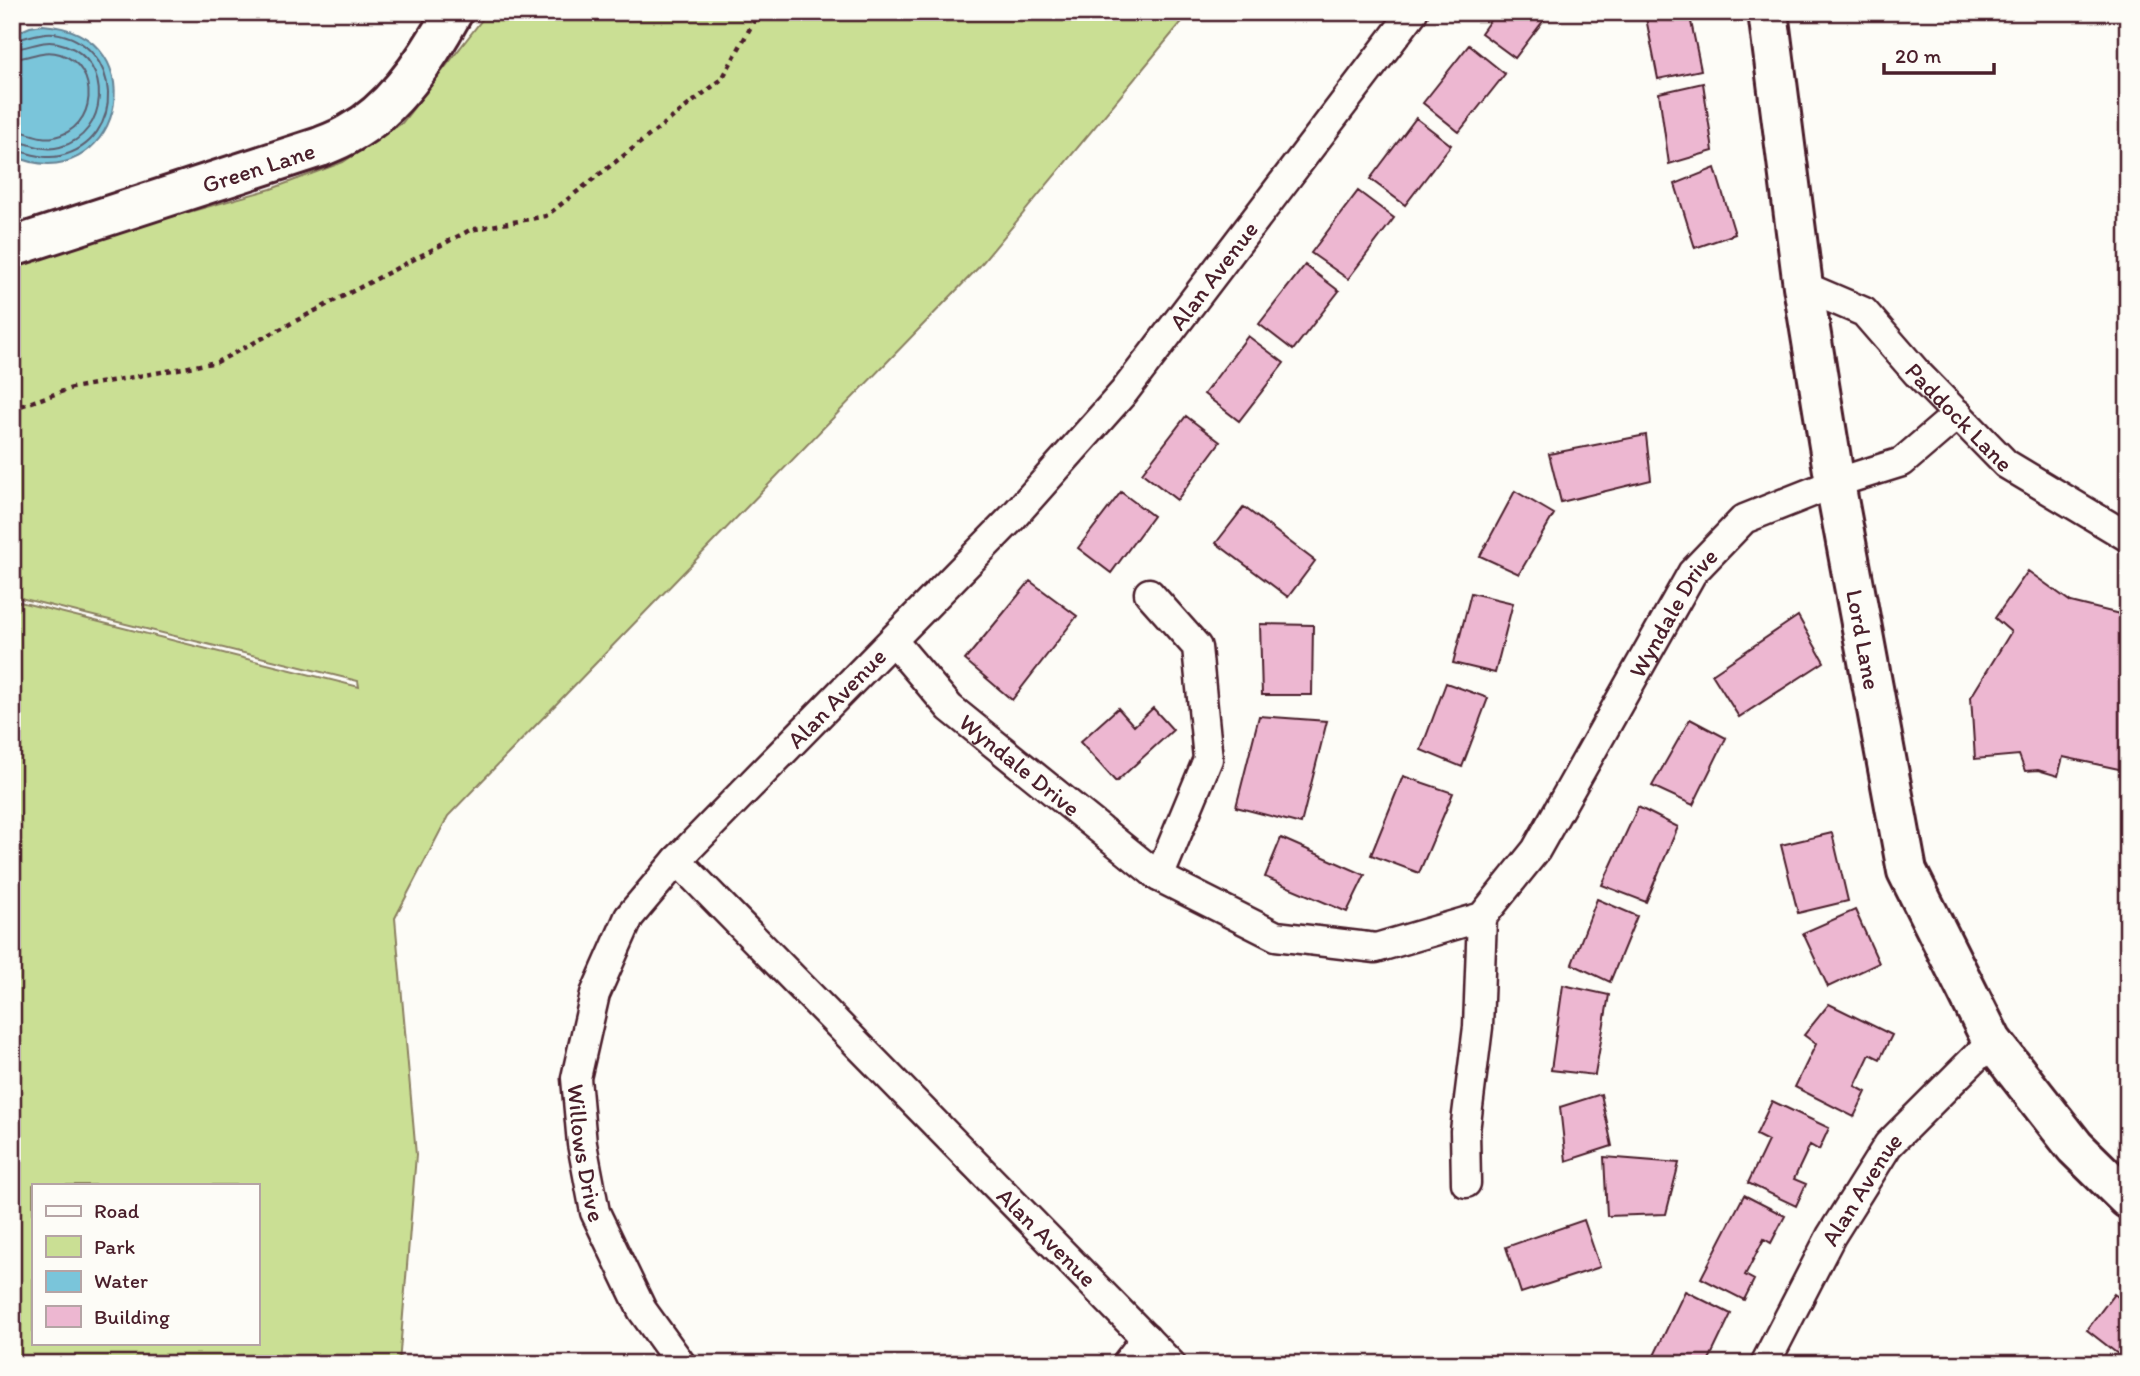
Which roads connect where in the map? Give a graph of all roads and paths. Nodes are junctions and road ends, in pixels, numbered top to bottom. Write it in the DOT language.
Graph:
graph roads {
  1 [pos="453,12"];
  2 [pos="759,12"];
  3 [pos="1413,12"];
  4 [pos="1768,12"];
  5 [pos="12,247"];
  6 [pos="1804,286"];
  7 [pos="12,409"];
  8 [pos="1958,414"];
  9 [pos="1835,483"];
  10 [pos="2128,537"];
  11 [pos="1149,593"];
  12 [pos="893,640"];
  13 [pos="677,860"];
  14 [pos="1159,877"];
  15 [pos="1482,916"];
  16 [pos="1992,1041"];
  17 [pos="1466,1183"];
  18 [pos="2128,1199"];
  19 [pos="1146,1338"];
  20 [pos="681,1364"];
  21 [pos="1126,1364"];
  22 [pos="1171,1364"];
  23 [pos="1765,1364"];
  1 -- 5 [label="street, Green Lane"];
  2 -- 7 [label="path"];
  3 -- 12 [label="street, Alan Avenue"];
  4 -- 6 [label="street, Lord Lane"];
  6 -- 8 [label="street, Paddock Lane"];
  6 -- 9 [label="street, Lord Lane"];
  8 -- 9 [label="street, Wyndale Drive"];
  8 -- 10 [label="street, Paddock Lane"];
  9 -- 15 [label="street, Wyndale Drive"];
  9 -- 16 [label="street, Lord Lane"];
  11 -- 14 [label="street"];
  12 -- 13 [label="street, Alan Avenue"];
  12 -- 14 [label="street, Wyndale Drive"];
  13 -- 19 [label="street, Alan Avenue"];
  13 -- 20 [label="street, Willows Drive"];
  14 -- 15 [label="street, Wyndale Drive"];
  15 -- 17 [label="street"];
  16 -- 18 [label="street, Lord Lane"];
  16 -- 23 [label="street, Alan Avenue"];
  19 -- 21 [label="street"];
  19 -- 22 [label="street, Alan Avenue"];
}
